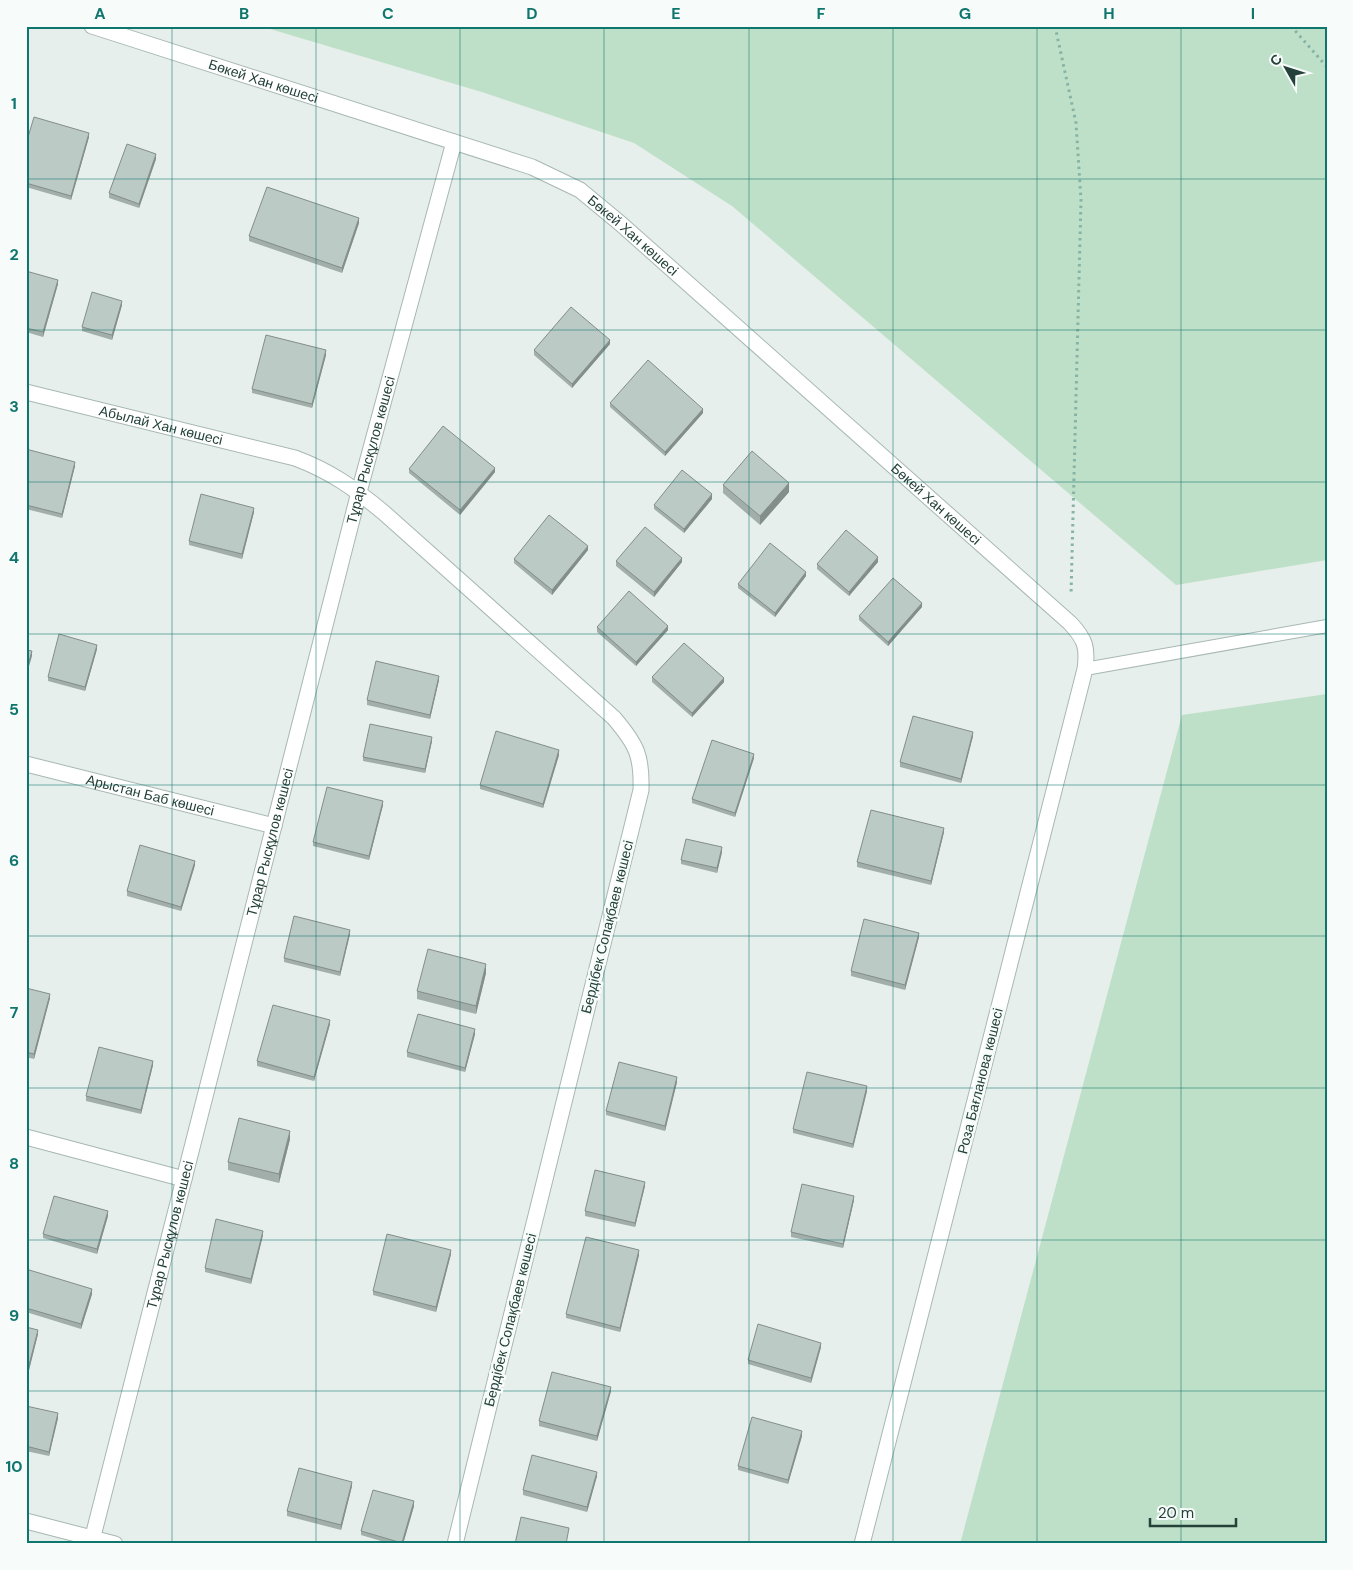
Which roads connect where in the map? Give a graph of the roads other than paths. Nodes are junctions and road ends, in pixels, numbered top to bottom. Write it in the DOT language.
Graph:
graph roads {
  1 [pos="92,26"];
  2 [pos="454,142"];
  3 [pos="26,392"];
  4 [pos="295,458"];
  5 [pos="359,492"];
  6 [pos="1070,623"];
  7 [pos="1327,626"];
  8 [pos="1085,669"];
  9 [pos="26,764"];
  10 [pos="274,826"];
  11 [pos="26,1137"];
  12 [pos="184,1179"];
  13 [pos="26,1521"];
  14 [pos="91,1541"];
  15 [pos="115,1544"];
  16 [pos="455,1544"];
  17 [pos="862,1544"];
  1 -- 2 [label="street, Бөкей Хан көшесі"];
  2 -- 5 [label="street, Тұрар Рысқұлов көшесі"];
  2 -- 6 [label="street, Бөкей Хан көшесі"];
  3 -- 4 [label="street, Абылай Хан көшесі"];
  4 -- 5 [label="street, Бердібек Сопақбаев көшесі"];
  5 -- 10 [label="street, Тұрар Рысқұлов көшесі"];
  5 -- 16 [label="street, Бердібек Сопақбаев көшесі"];
  6 -- 8 [label="street, Роза Бағланова көшесі"];
  7 -- 8 [label="lane"];
  8 -- 17 [label="street, Роза Бағланова көшесі"];
  9 -- 10 [label="street, Арыстан Баб көшесі"];
  10 -- 12 [label="street, Тұрар Рысқұлов көшесі"];
  11 -- 12 [label="street"];
  12 -- 14 [label="street, Тұрар Рысқұлов көшесі"];
  13 -- 14 [label="street"];
  14 -- 15 [label="street"];
}
